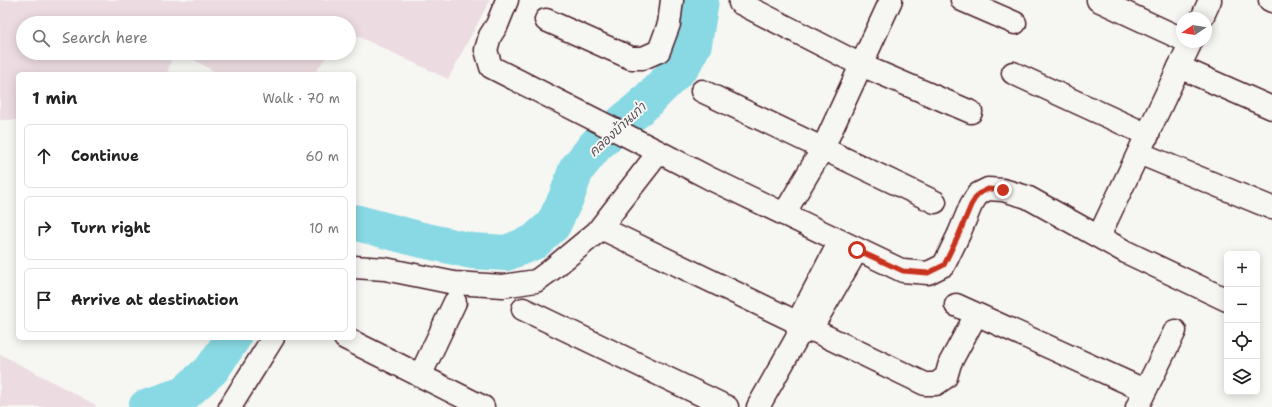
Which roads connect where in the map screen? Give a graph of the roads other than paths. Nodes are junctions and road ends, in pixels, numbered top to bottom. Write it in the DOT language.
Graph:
graph roads {
  1 [pos="507,0"];
  2 [pos="672,0"];
  3 [pos="891,0"];
  4 [pos="962,0"];
  5 [pos="1098,0"];
  6 [pos="1210,0"];
  7 [pos="740,3"];
  8 [pos="1205,12"];
  9 [pos="546,20"];
  10 [pos="1015,23"];
  11 [pos="1176,36"];
  12 [pos="1186,48"];
  13 [pos="861,65"];
  14 [pos="1179,67"];
  15 [pos="1013,73"];
  16 [pos="702,91"];
  17 [pos="1272,108"];
  18 [pos="971,112"];
  19 [pos="1143,144"];
  20 [pos="823,148"];
  21 [pos="655,150"];
  22 [pos="935,202"];
  23 [pos="1272,208"];
  24 [pos="784,214"];
  25 [pos="601,228"];
  26 [pos="1099,236"];
  27 [pos="849,246"];
  28 [pos="356,267"];
  29 [pos="1224,299"];
  30 [pos="455,302"];
  31 [pos="956,305"];
  32 [pos="523,308"];
  33 [pos="976,314"];
  34 [pos="802,329"];
  35 [pos="1175,331"];
  36 [pos="272,340"];
  37 [pos="349,340"];
  38 [pos="420,376"];
  39 [pos="1140,398"];
  40 [pos="237,405"];
  41 [pos="483,407"];
  42 [pos="727,407"];
  43 [pos="758,407"];
  1 -- 21 [label="street"];
  2 -- 9 [label="street"];
  3 -- 13 [label="street"];
  4 -- 10 [label="street"];
  5 -- 11 [label="street"];
  6 -- 8 [label="street"];
  7 -- 13 [label="street"];
  12 -- 14 [label="street"];
  13 -- 18 [label="street"];
  13 -- 20 [label="street"];
  14 -- 17 [label="street"];
  14 -- 19 [label="street"];
  15 -- 19 [label="street"];
  16 -- 20 [label="street"];
  19 -- 23 [label="street"];
  19 -- 26 [label="street"];
  20 -- 22 [label="street"];
  20 -- 24 [label="street"];
  21 -- 24 [label="street"];
  21 -- 25 [label="street"];
  24 -- 27 [label="street"];
  25 -- 28 [label="street"];
  25 -- 34 [label="street"];
  26 -- 27 [label="street"];
  26 -- 29 [label="street"];
  27 -- 34 [label="street"];
  30 -- 38 [label="street"];
  31 -- 33 [label="street"];
  32 -- 42 [label="street"];
  33 -- 34 [label="street"];
  33 -- 39 [label="street"];
  34 -- 43 [label="street"];
  35 -- 39 [label="street"];
  36 -- 40 [label="street"];
  37 -- 38 [label="street"];
  38 -- 41 [label="street"];
}
